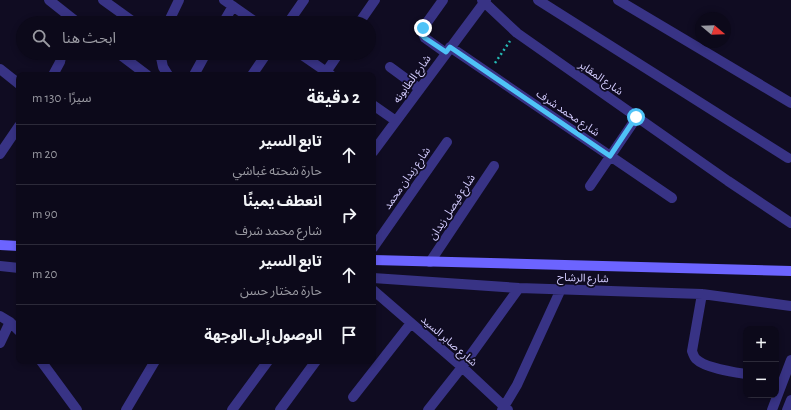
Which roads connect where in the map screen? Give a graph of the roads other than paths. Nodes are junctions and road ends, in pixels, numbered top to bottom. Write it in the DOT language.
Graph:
graph roads {
  1 [pos="49,0"];
  2 [pos="103,0"];
  3 [pos="179,0"];
  4 [pos="224,0"];
  5 [pos="304,0"];
  6 [pos="375,0"];
  7 [pos="444,0"];
  8 [pos="538,0"];
  9 [pos="618,0"];
  10 [pos="484,1"];
  11 [pos="233,6"];
  12 [pos="69,16"];
  13 [pos="125,16"];
  14 [pos="171,16"];
  15 [pos="227,16"];
  16 [pos="247,16"];
  17 [pos="293,16"];
  18 [pos="364,16"];
  19 [pos="448,50"];
  20 [pos="60,60"];
  21 [pos="127,60"];
  22 [pos="162,60"];
  23 [pos="202,60"];
  24 [pos="262,60"];
  25 [pos="309,60"];
  26 [pos="335,60"];
  27 [pos="390,67"];
  28 [pos="0,69"];
  29 [pos="54,72"];
  30 [pos="143,72"];
  31 [pos="166,72"];
  32 [pos="196,72"];
  33 [pos="254,72"];
  34 [pos="327,72"];
  35 [pos="329,72"];
  36 [pos="16,82"];
  37 [pos="420,89"];
  38 [pos="791,103"];
  39 [pos="376,107"];
  40 [pos="636,117"];
  41 [pos="396,121"];
  42 [pos="16,130"];
  43 [pos="447,142"];
  44 [pos="376,146"];
  45 [pos="0,154"];
  46 [pos="610,156"];
  47 [pos="788,158"];
  48 [pos="494,166"];
  49 [pos="590,186"];
  50 [pos="672,198"];
  51 [pos="791,224"];
  52 [pos="376,244"];
  53 [pos="0,245"];
  54 [pos="16,246"];
  55 [pos="376,260"];
  56 [pos="430,262"];
  57 [pos="0,266"];
  58 [pos="16,268"];
  59 [pos="791,270"];
  60 [pos="376,280"];
  61 [pos="519,288"];
  62 [pos="560,289"];
  63 [pos="376,293"];
  64 [pos="702,294"];
  65 [pos="791,306"];
  66 [pos="0,316"];
  67 [pos="10,322"];
  68 [pos="411,323"];
  69 [pos="16,328"];
  70 [pos="0,343"];
  71 [pos="791,360"];
  72 [pos="43,364"];
  73 [pos="153,364"];
  74 [pos="266,364"];
  75 [pos="314,364"];
  76 [pos="462,367"];
  77 [pos="743,373"];
  78 [pos="783,382"];
  79 [pos="353,397"];
  80 [pos="791,400"];
  81 [pos="71,407"];
  82 [pos="505,409"];
  83 [pos="126,410"];
  84 [pos="232,410"];
  85 [pos="280,410"];
  86 [pos="428,410"];
  87 [pos="772,410"];
  88 [pos="787,410"];
  1 -- 12 [label="street"];
  2 -- 13 [label="street"];
  3 -- 14 [label="street"];
  4 -- 11 [label="street"];
  5 -- 17 [label="street"];
  6 -- 18 [label="street"];
  7 -- 19 [label="street, شارع محمد شرف"];
  8 -- 47 [label="street"];
  9 -- 38 [label="street"];
  10 -- 19 [label="street, شارع الطابونه"];
  10 -- 40 [label="street, شارع المقابر"];
  11 -- 15 [label="street"];
  11 -- 16 [label="street"];
  19 -- 37 [label="street, شارع الطابونه"];
  19 -- 46 [label="street, شارع محمد شرف"];
  20 -- 29 [label="street"];
  21 -- 30 [label="street"];
  22 -- 31 [label="street"];
  23 -- 32 [label="street"];
  24 -- 33 [label="street"];
  25 -- 34 [label="street"];
  26 -- 35 [label="street"];
  27 -- 37 [label="street"];
  28 -- 36 [label="street"];
  37 -- 41 [label="street, شارع الطابونه"];
  39 -- 41 [label="street"];
  40 -- 46 [label="street"];
  40 -- 51 [label="street, شارع المقابر"];
  41 -- 44 [label="street, شارع الطابونه"];
  42 -- 45 [label="street"];
  43 -- 52 [label="street, شارع زيدان محمد"];
  46 -- 49 [label="street"];
  46 -- 50 [label="street, شارع محمد شرف"];
  48 -- 56 [label="street, شارع فيصل زيدان"];
  53 -- 54 [label="main road"];
  55 -- 56 [label="main road, شارع الرشاح"];
  56 -- 59 [label="main road, شارع الرشاح"];
  57 -- 58 [label="street"];
  60 -- 61 [label="street, شارع الرشاح"];
  61 -- 62 [label="street, شارع الرشاح"];
  61 -- 76 [label="street"];
  62 -- 64 [label="street, شارع الرشاح"];
  62 -- 82 [label="street"];
  63 -- 68 [label="street, شارع صابر السيد"];
  64 -- 65 [label="street, شارع الرشاح"];
  64 -- 77 [label="street"];
  66 -- 67 [label="street"];
  67 -- 69 [label="street"];
  67 -- 70 [label="street"];
  68 -- 76 [label="street, شارع صابر السيد"];
  68 -- 79 [label="street"];
  71 -- 78 [label="street"];
  72 -- 81 [label="street"];
  73 -- 83 [label="street"];
  74 -- 84 [label="street"];
  75 -- 85 [label="street"];
  76 -- 82 [label="street, شارع صابر السيد"];
  76 -- 86 [label="street"];
  78 -- 87 [label="street"];
  80 -- 88 [label="street"];
}
